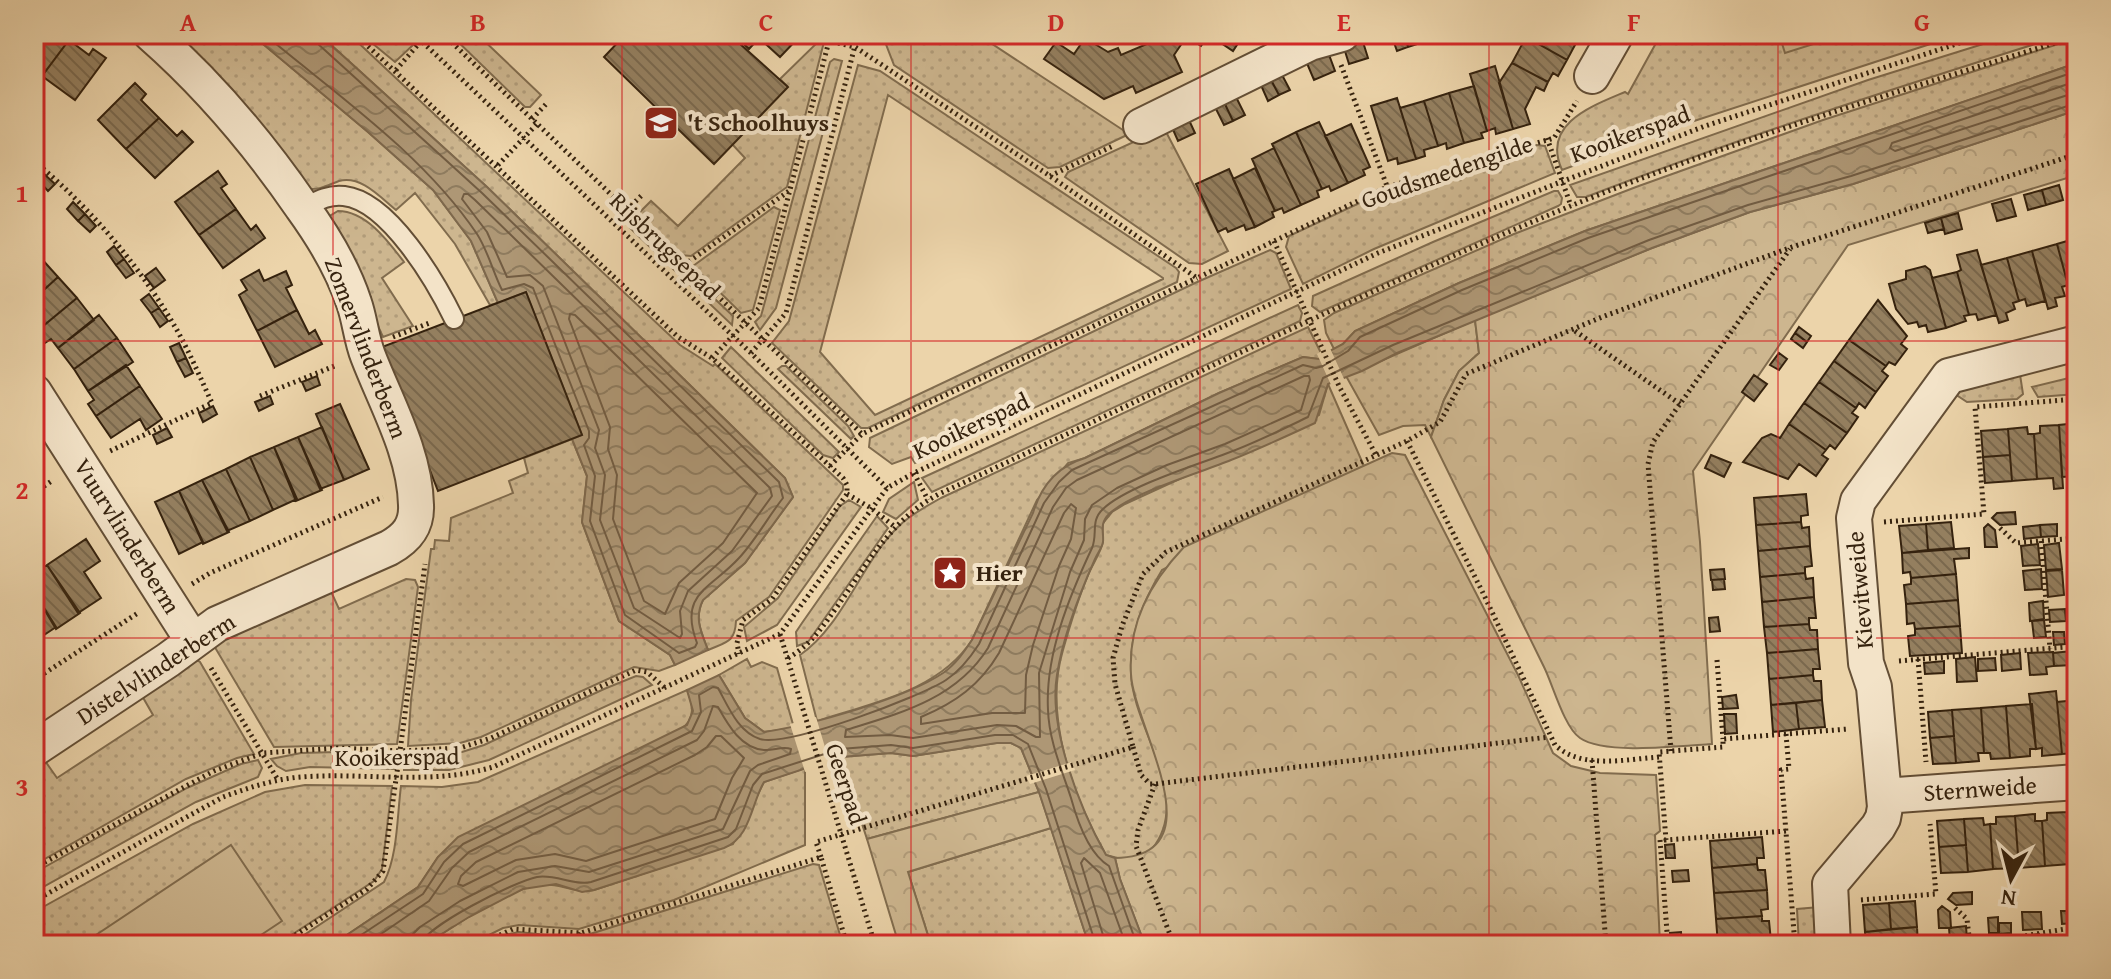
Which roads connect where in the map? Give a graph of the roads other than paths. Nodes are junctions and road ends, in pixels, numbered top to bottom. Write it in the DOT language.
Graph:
graph roads {
  1 [pos="151,34"];
  2 [pos="1616,34"];
  3 [pos="1336,36"];
  4 [pos="1592,76"];
  5 [pos="1141,126"];
  6 [pos="303,208"];
  7 [pos="454,319"];
  8 [pos="2077,343"];
  9 [pos="34,392"];
  10 [pos="410,533"];
  11 [pos="193,641"];
  12 [pos="34,749"];
  13 [pos="2077,782"];
  14 [pos="1884,796"];
  15 [pos="1833,945"];
  1 -- 6 [label="street, Zomervlinderberm"];
  2 -- 4 [label="street"];
  3 -- 5 [label="street"];
  6 -- 7 [label="lane"];
  6 -- 10 [label="street, Zomervlinderberm"];
  8 -- 14 [label="street, Kievitweide"];
  9 -- 11 [label="street, Vuurvlinderberm"];
  10 -- 11 [label="street, Distelvlinderberm"];
  11 -- 12 [label="street, Distelvlinderberm"];
  13 -- 14 [label="street, Sternweide"];
  14 -- 15 [label="street, Kievitweide"];
}
